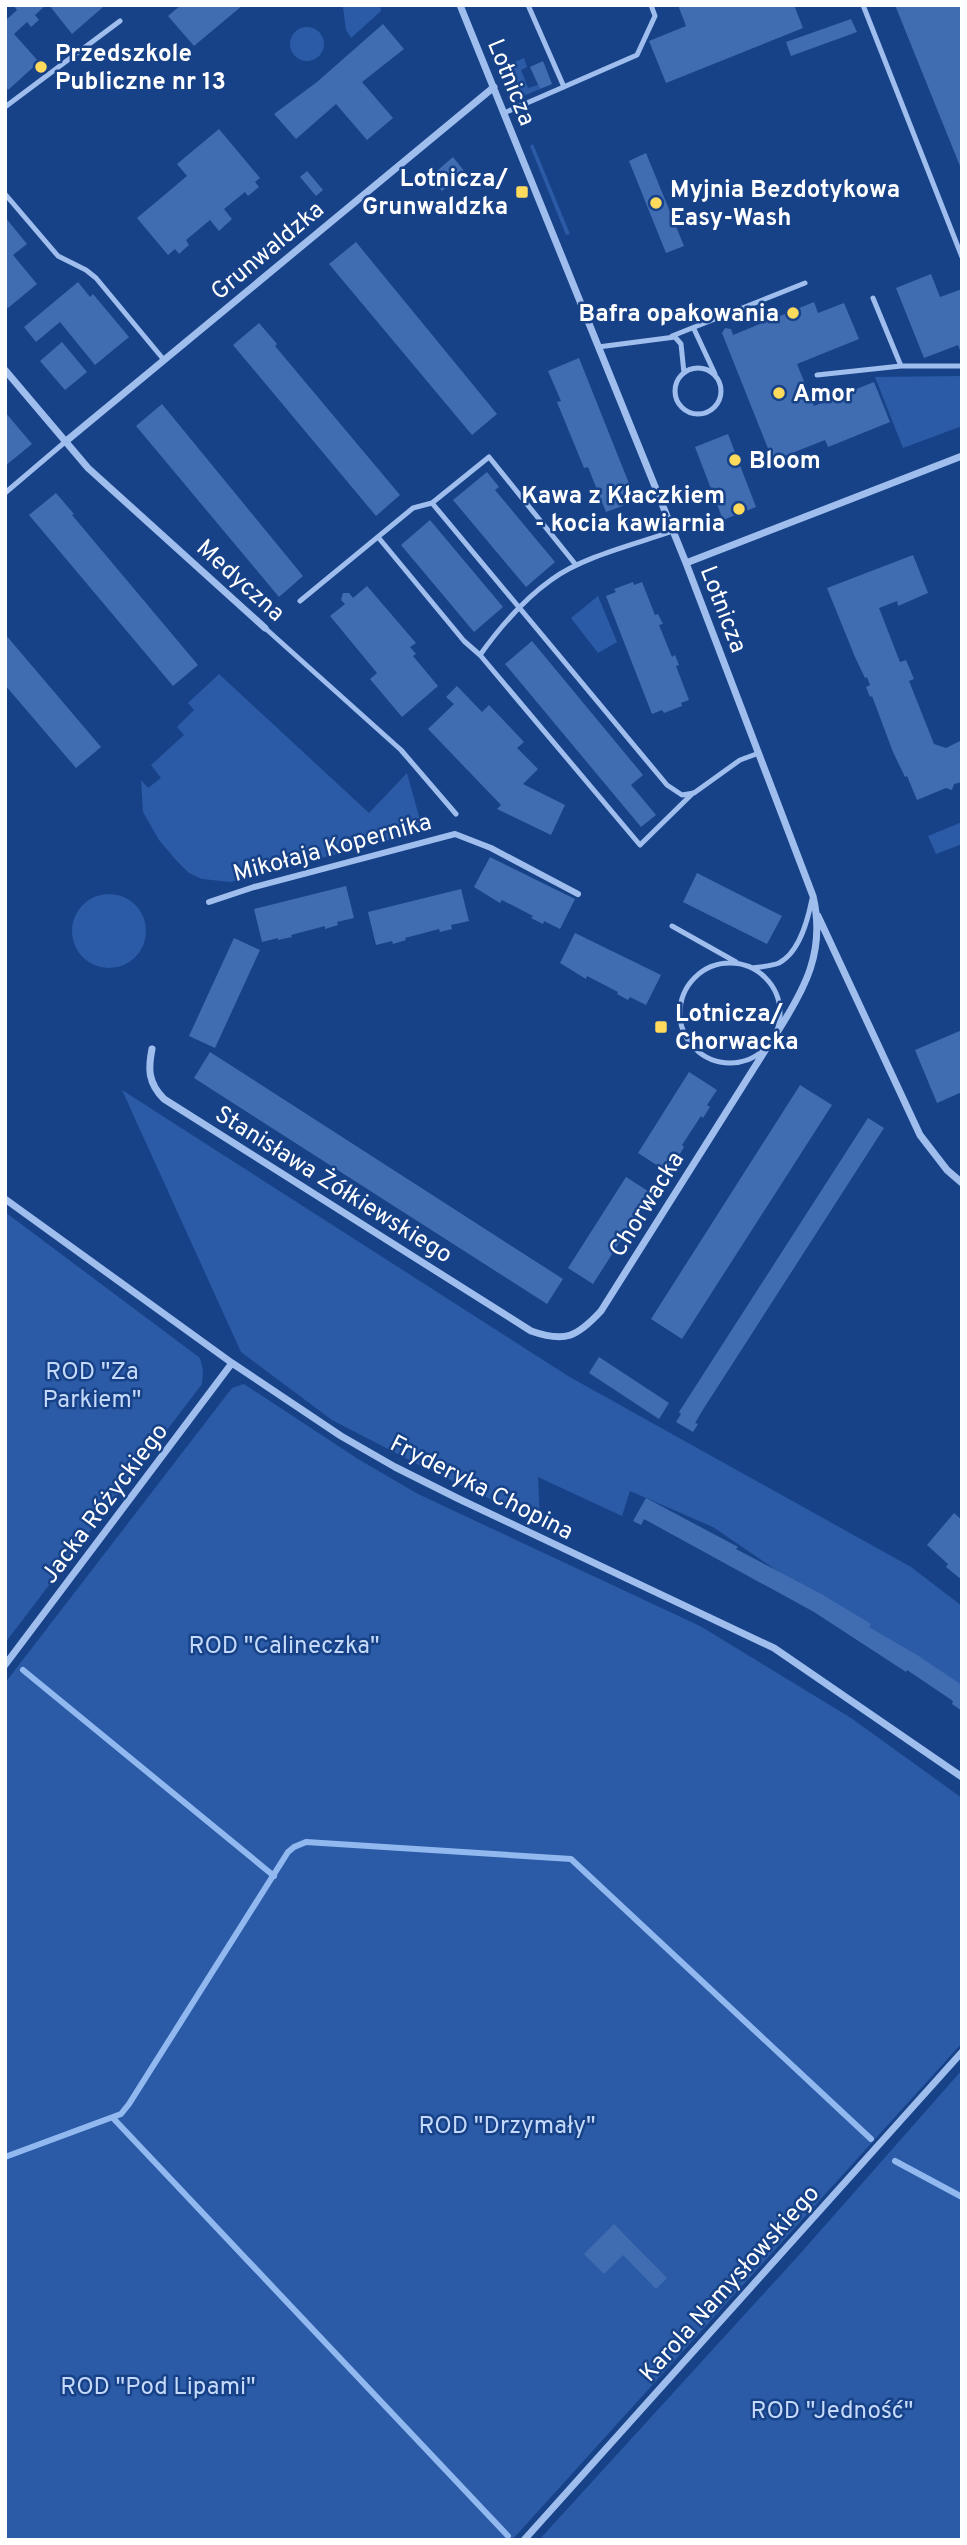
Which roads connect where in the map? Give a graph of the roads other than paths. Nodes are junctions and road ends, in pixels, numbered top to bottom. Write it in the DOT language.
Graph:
graph roads {
  1 [pos="460,5"];
  2 [pos="528,5"];
  3 [pos="651,5"];
  4 [pos="863,5"];
  5 [pos="120,21"];
  6 [pos="494,87"];
  7 [pos="564,87"];
  8 [pos="5,107"];
  9 [pos="504,113"];
  10 [pos="5,194"];
  11 [pos="962,257"];
  12 [pos="805,283"];
  13 [pos="873,298"];
  14 [pos="694,329"];
  15 [pos="672,336"];
  16 [pos="598,346"];
  17 [pos="164,360"];
  18 [pos="901,366"];
  19 [pos="962,366"];
  20 [pos="5,370"];
  21 [pos="684,373"];
  22 [pos="817,375"];
  23 [pos="716,377"];
  24 [pos="65,442"];
  25 [pos="962,456"];
  26 [pos="5,493"];
  27 [pos="432,503"];
  28 [pos="673,531"];
  29 [pos="378,537"];
  30 [pos="686,563"];
  31 [pos="576,565"];
  32 [pos="300,601"];
  33 [pos="519,607"];
  34 [pos="265,628"];
  35 [pos="480,654"];
  36 [pos="759,753"];
  37 [pos="694,793"];
  38 [pos="456,814"];
  39 [pos="578,894"];
  40 [pos="813,896"];
  41 [pos="209,902"];
  42 [pos="816,913"];
  43 [pos="672,926"];
  44 [pos="738,964"];
  45 [pos="752,968"];
  46 [pos="776,1034"];
  47 [pos="152,1049"];
  48 [pos="766,1049"];
  49 [pos="962,1183"];
  50 [pos="5,1199"];
  51 [pos="531,1331"];
  52 [pos="232,1363"];
  53 [pos="5,1665"];
  54 [pos="962,1777"];
  55 [pos="962,2052"];
  56 [pos="524,2540"];
  1 -- 6 [label="street, Lotnicza"];
  2 -- 7 [label="lane"];
  3 -- 7 [label="lane"];
  4 -- 11 [label="lane"];
  5 -- 8 [label="lane"];
  6 -- 9 [label="street, Lotnicza"];
  6 -- 17 [label="street, Grunwaldzka"];
  7 -- 9 [label="lane"];
  9 -- 16 [label="street, Lotnicza"];
  10 -- 17 [label="lane"];
  12 -- 14 [label="lane"];
  13 -- 18 [label="lane"];
  14 -- 15 [label="lane"];
  14 -- 23 [label="lane"];
  15 -- 16 [label="lane"];
  15 -- 21 [label="lane"];
  16 -- 28 [label="street, Lotnicza"];
  17 -- 24 [label="street, Grunwaldzka"];
  18 -- 19 [label="lane"];
  18 -- 22 [label="lane"];
  20 -- 24 [label="street, Medyczna"];
  21 -- 23 [label="lane"];
  21 -- 23 [label="lane"];
  24 -- 26 [label="lane"];
  24 -- 34 [label="street, Medyczna"];
  25 -- 30 [label="street"];
  27 -- 29 [label="lane"];
  27 -- 31 [label="lane"];
  27 -- 33 [label="lane"];
  28 -- 30 [label="street, Lotnicza"];
  28 -- 31 [label="lane"];
  29 -- 32 [label="lane"];
  29 -- 35 [label="lane"];
  30 -- 36 [label="street, Lotnicza"];
  31 -- 33 [label="lane"];
  33 -- 35 [label="lane"];
  33 -- 37 [label="lane"];
  34 -- 38 [label="lane, Medyczna"];
  35 -- 37 [label="lane"];
  36 -- 37 [label="lane"];
  36 -- 40 [label="street, Lotnicza"];
  39 -- 41 [label="street, Mikołaja Kopernika"];
  40 -- 42 [label="street, Lotnicza"];
  40 -- 45 [label="lane"];
  42 -- 46 [label="street, Lotnicza"];
  42 -- 49 [label="street"];
  43 -- 44 [label="lane"];
  44 -- 45 [label="lane"];
  44 -- 48 [label="lane"];
  45 -- 46 [label="lane"];
  46 -- 48 [label="lane"];
  47 -- 51 [label="street, Stanisława Żółkiewskiego"];
  48 -- 51 [label="street, Chorwacka"];
  50 -- 52 [label="street, Fryderyka Chopina"];
  52 -- 53 [label="street, Jacka Różyckiego"];
  52 -- 54 [label="street, Fryderyka Chopina"];
  55 -- 56 [label="street, Karola Namysłowskiego"];
}
